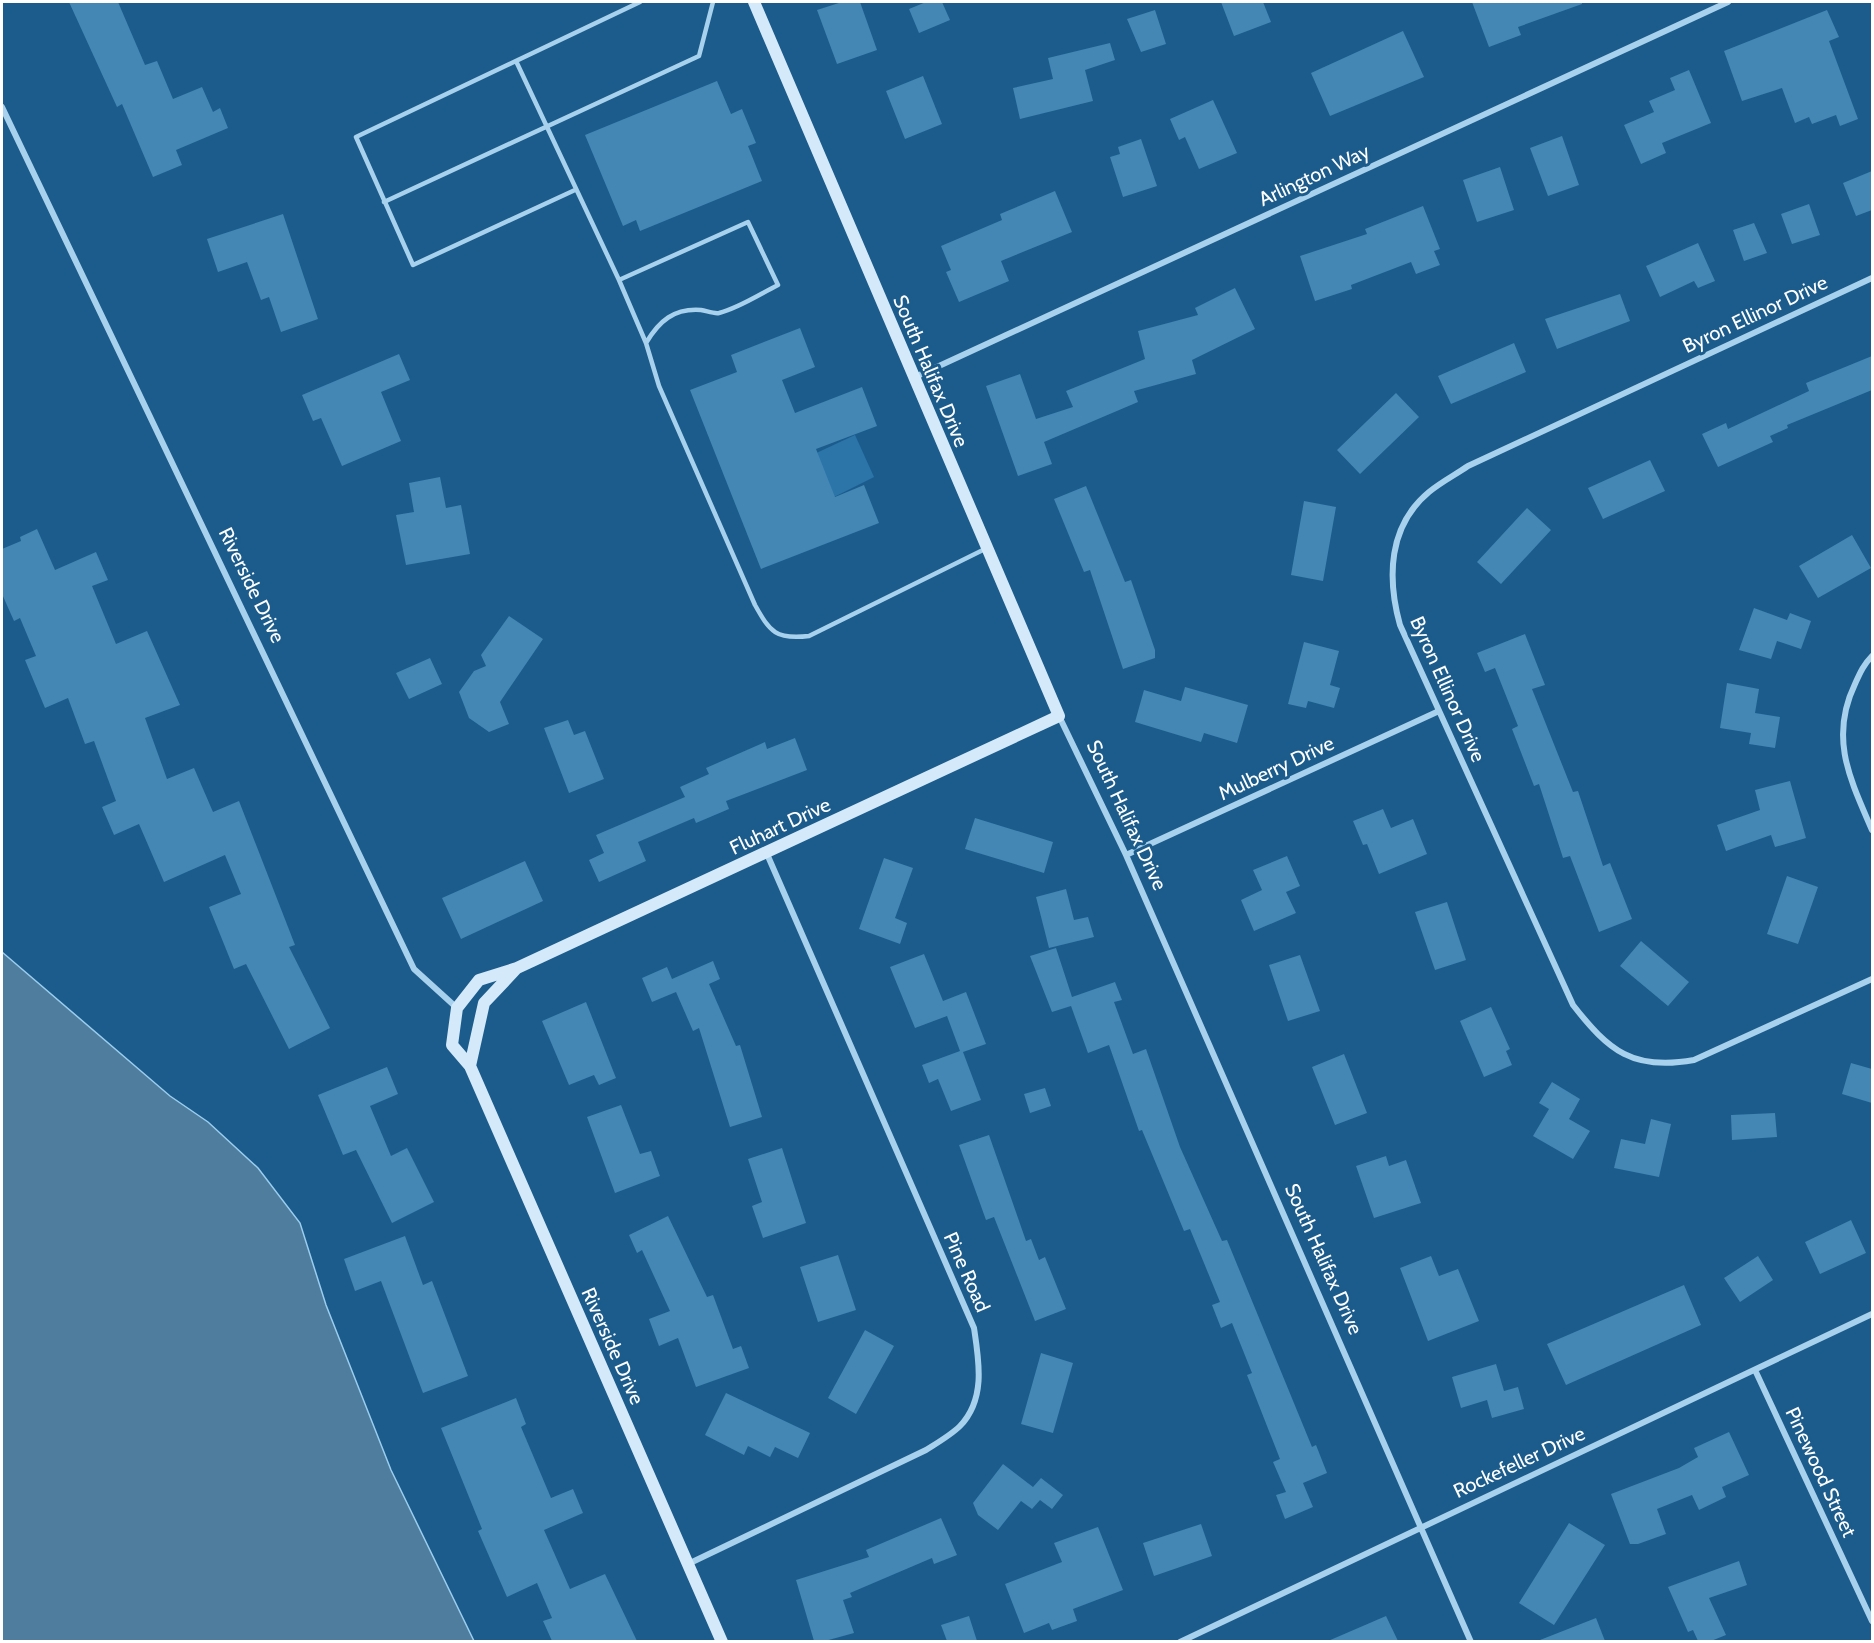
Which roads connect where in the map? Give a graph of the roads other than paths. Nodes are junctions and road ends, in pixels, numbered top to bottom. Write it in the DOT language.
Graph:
graph roads {
  1 [pos="640,2"];
  2 [pos="712,2"];
  3 [pos="754,2"];
  4 [pos="1728,2"];
  5 [pos="516,61"];
  6 [pos="2,107"];
  7 [pos="546,127"];
  8 [pos="575,189"];
  9 [pos="384,201"];
  10 [pos="1872,278"];
  11 [pos="619,280"];
  12 [pos="646,344"];
  13 [pos="913,379"];
  14 [pos="987,548"];
  15 [pos="1872,656"];
  16 [pos="1439,711"];
  17 [pos="1059,716"];
  18 [pos="1872,830"];
  19 [pos="767,854"];
  20 [pos="1126,855"];
  21 [pos="517,968"];
  22 [pos="1872,980"];
  23 [pos="457,1008"];
  24 [pos="470,1066"];
  25 [pos="1872,1314"];
  26 [pos="1755,1370"];
  27 [pos="1420,1526"];
  28 [pos="688,1564"];
  29 [pos="1872,1621"];
  30 [pos="722,1641"];
  31 [pos="1180,1641"];
  32 [pos="1471,1641"];
  1 -- 5 [label="lane"];
  2 -- 7 [label="lane"];
  3 -- 13 [label="street, South Halifax Drive"];
  4 -- 13 [label="street, Arlington Way"];
  5 -- 7 [label="lane"];
  5 -- 9 [label="lane"];
  6 -- 23 [label="street, Riverside Drive"];
  7 -- 8 [label="lane"];
  7 -- 9 [label="lane"];
  8 -- 9 [label="lane"];
  8 -- 11 [label="lane"];
  10 -- 16 [label="street, Byron Ellinor Drive"];
  11 -- 12 [label="lane"];
  11 -- 12 [label="lane"];
  12 -- 14 [label="lane"];
  13 -- 14 [label="street, South Halifax Drive"];
  14 -- 17 [label="street, South Halifax Drive"];
  15 -- 18 [label="street"];
  16 -- 20 [label="street, Mulberry Drive"];
  16 -- 22 [label="street, Byron Ellinor Drive"];
  17 -- 19 [label="street, Fluhart Drive"];
  17 -- 20 [label="street, South Halifax Drive"];
  19 -- 21 [label="street, Fluhart Drive"];
  19 -- 28 [label="street, Pine Road"];
  20 -- 27 [label="street, South Halifax Drive"];
  21 -- 23 [label="street, Fluhart Drive"];
  21 -- 24 [label="street, Fluhart Drive"];
  23 -- 24 [label="street, Riverside Drive"];
  24 -- 28 [label="street, Riverside Drive"];
  25 -- 26 [label="street, Rockefeller Drive"];
  26 -- 27 [label="street, Rockefeller Drive"];
  26 -- 29 [label="street, Pinewood Street"];
  27 -- 31 [label="street, Rockefeller Drive"];
  27 -- 32 [label="street, South Halifax Drive"];
  28 -- 30 [label="street, Riverside Drive"];
}
